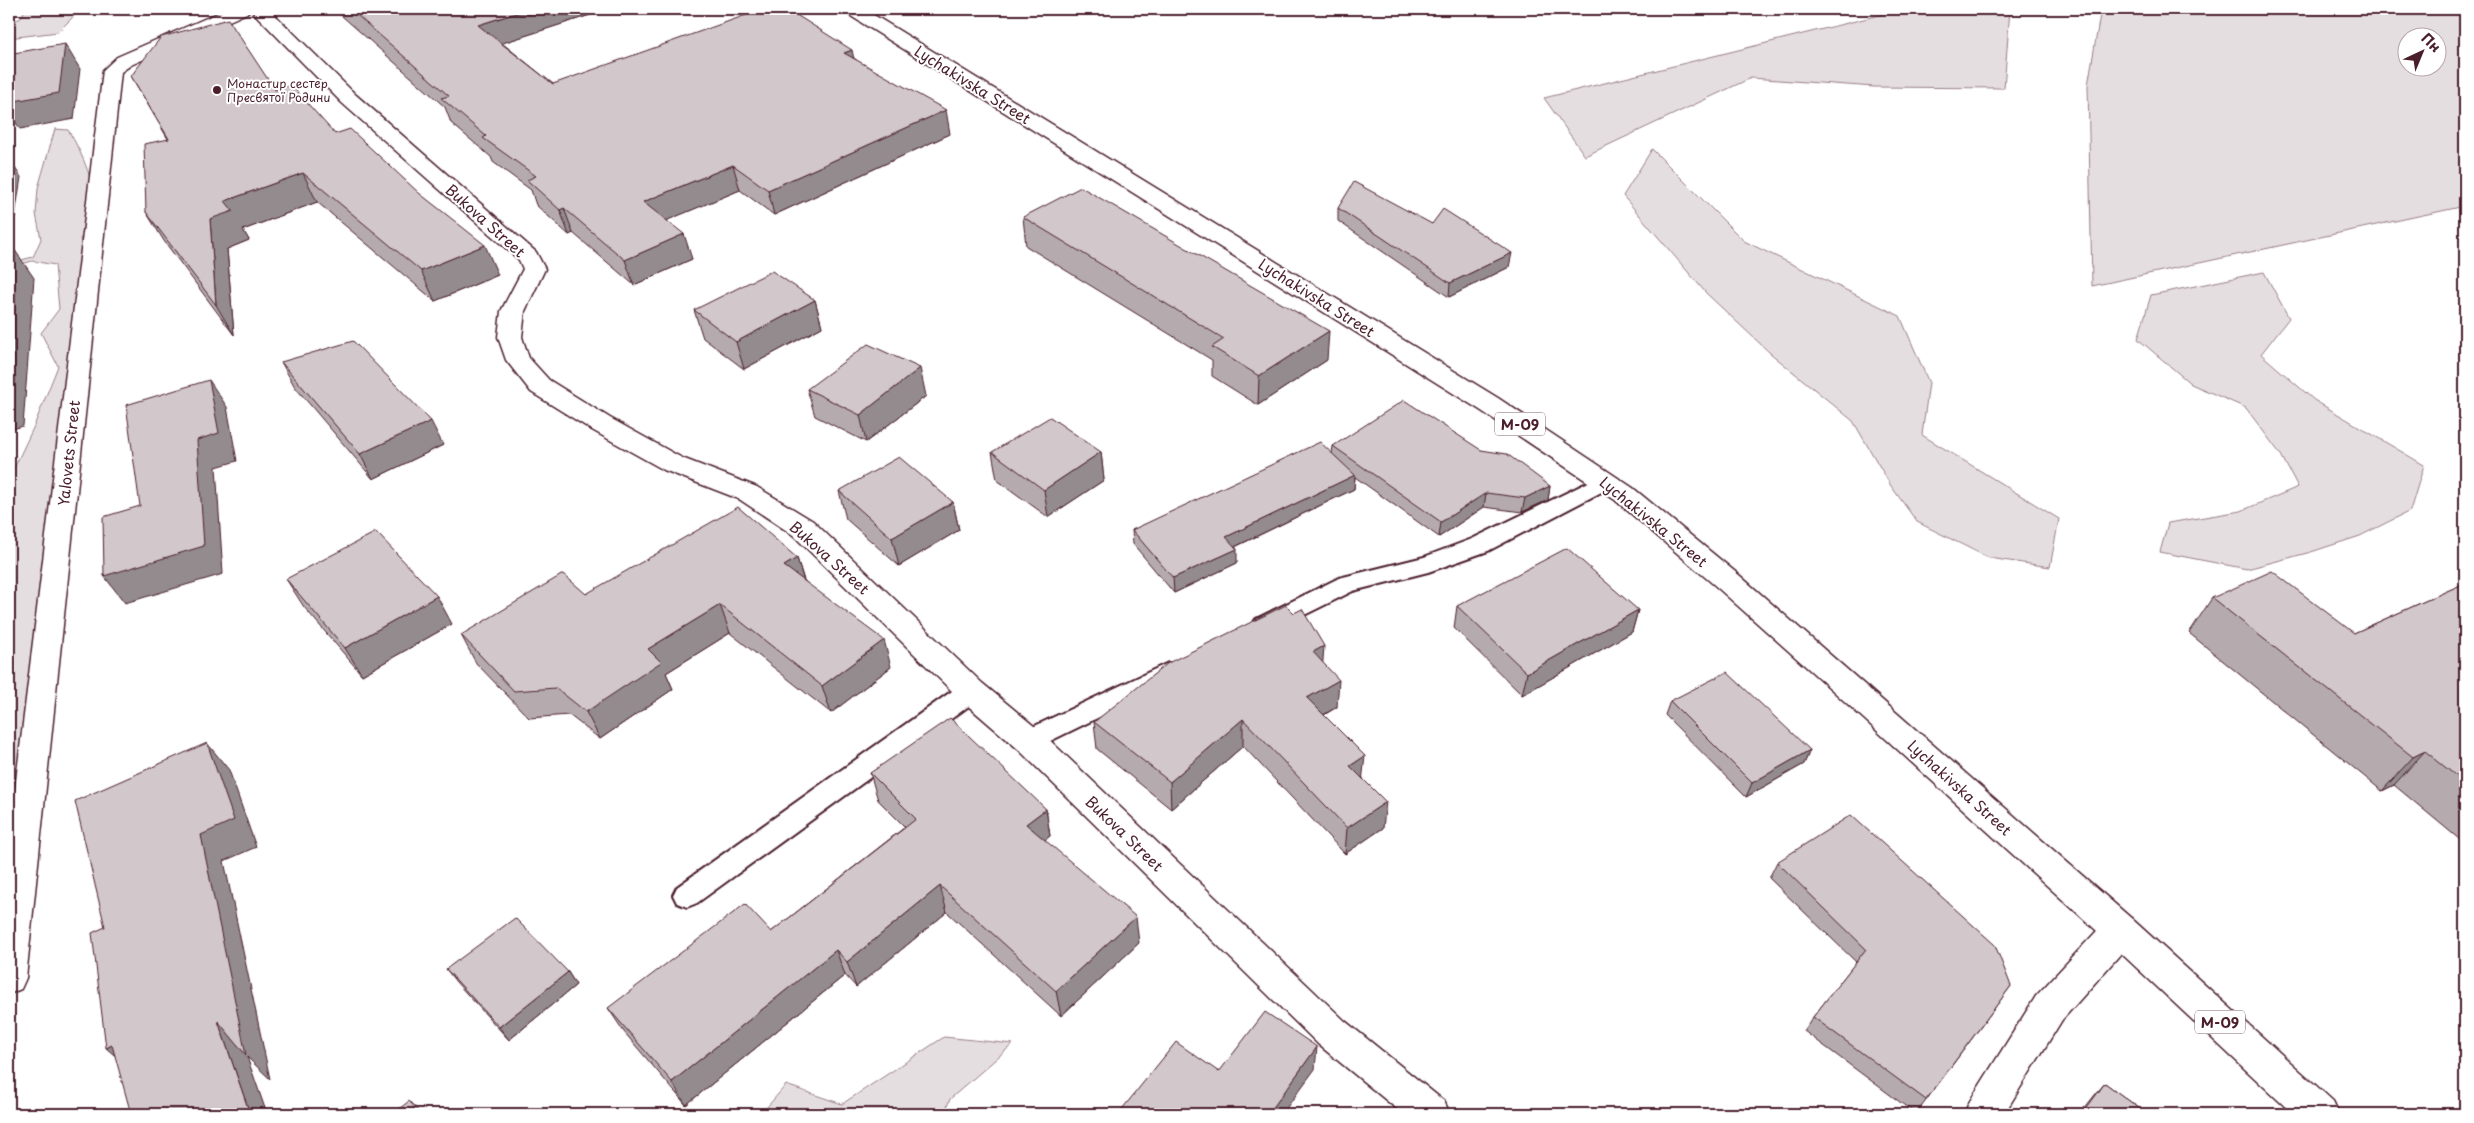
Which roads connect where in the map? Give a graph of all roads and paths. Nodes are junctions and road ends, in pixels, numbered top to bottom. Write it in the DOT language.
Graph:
graph roads {
  1 [pos="241,9"];
  2 [pos="259,9"];
  3 [pos="852,9"];
  4 [pos="1605,481"];
  5 [pos="1241,636"];
  6 [pos="1188,662"];
  7 [pos="971,691"];
  8 [pos="1029,740"];
  9 [pos="687,894"];
  10 [pos="2120,930"];
  11 [pos="9,978"];
  12 [pos="1431,1114"];
  13 [pos="1983,1114"];
  14 [pos="2320,1114"];
  1 -- 11 [label="street, Yalovets Street"];
  2 -- 7 [label="street, Bukova Street"];
  3 -- 4 [label="street, Lychakivska Street / М-09"];
  4 -- 5 [label="lane"];
  4 -- 10 [label="street, Lychakivska Street / М-09"];
  6 -- 8 [label="lane"];
  7 -- 8 [label="street, Bukova Street"];
  7 -- 9 [label="lane"];
  8 -- 12 [label="street, Bukova Street"];
  10 -- 13 [label="street"];
  10 -- 14 [label="street, Lychakivska Street / М-09"];
}
